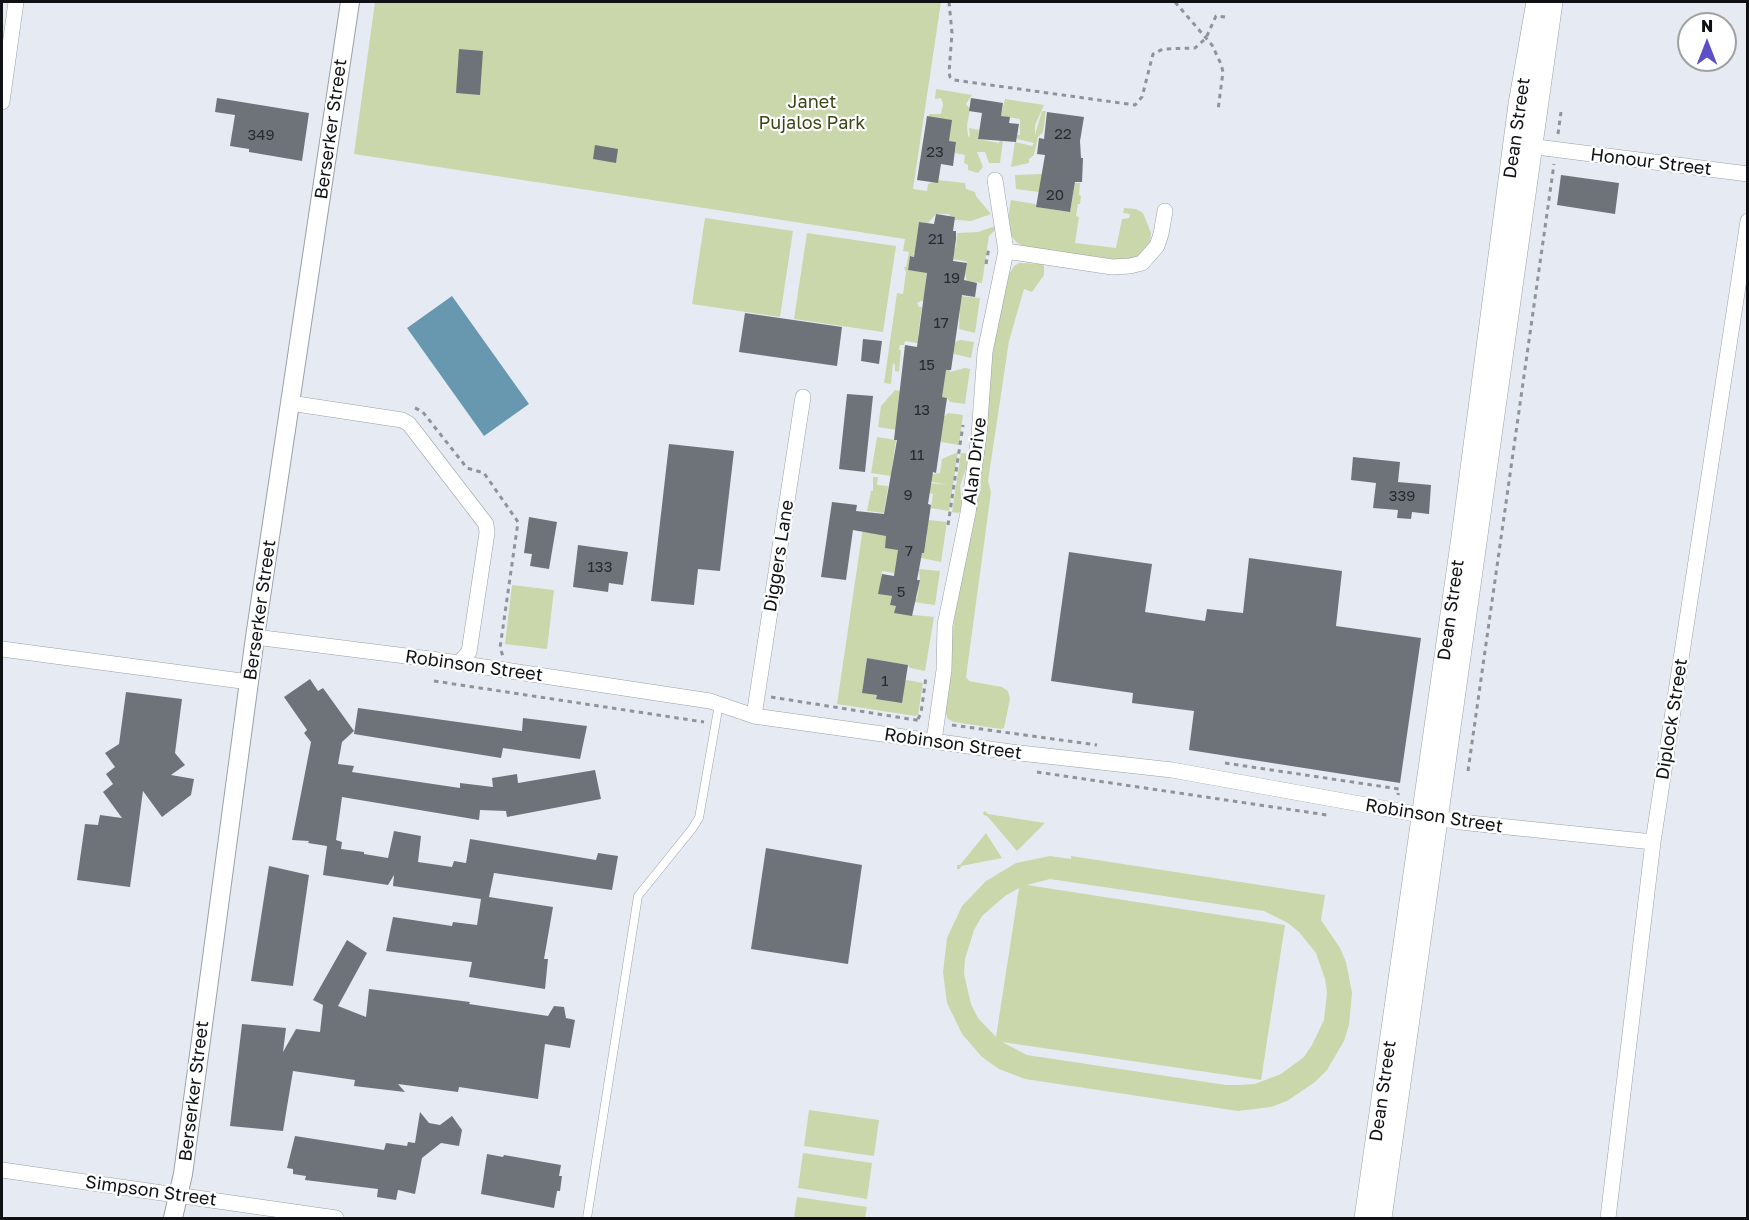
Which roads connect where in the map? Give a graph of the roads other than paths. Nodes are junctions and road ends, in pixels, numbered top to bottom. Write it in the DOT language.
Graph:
graph roads {
  1 [pos="16,2"];
  2 [pos="350,2"];
  3 [pos="1537,2"];
  4 [pos="1552,2"];
  5 [pos="2,102"];
  6 [pos="1523,145"];
  7 [pos="1748,174"];
  8 [pos="994,180"];
  9 [pos="1165,211"];
  10 [pos="1748,221"];
  11 [pos="1006,251"];
  12 [pos="803,397"];
  13 [pos="290,403"];
  14 [pos="255,637"];
  15 [pos="2,649"];
  16 [pos="459,663"];
  17 [pos="249,682"];
  18 [pos="719,704"];
  19 [pos="754,716"];
  20 [pos="934,741"];
  21 [pos="1430,817"];
  22 [pos="1653,842"];
  23 [pos="2,1170"];
  24 [pos="178,1194"];
  25 [pos="173,1218"];
  26 [pos="336,1218"];
  27 [pos="587,1218"];
  28 [pos="1365,1218"];
  29 [pos="1381,1218"];
  30 [pos="1608,1218"];
  1 -- 5 [label="street"];
  2 -- 13 [label="street, Berserker Street"];
  3 -- 6 [label="main road, Dean Street"];
  4 -- 6 [label="main road, Dean Street"];
  6 -- 7 [label="street, Honour Street"];
  6 -- 21 [label="main road, Dean Street"];
  8 -- 11 [label="street, Alan Drive"];
  9 -- 11 [label="street"];
  10 -- 22 [label="street, Diplock Street"];
  11 -- 20 [label="street, Alan Drive"];
  12 -- 19 [label="street, Diggers Lane"];
  13 -- 14 [label="street, Berserker Street"];
  13 -- 16 [label="street"];
  14 -- 16 [label="street, Robinson Street"];
  14 -- 17 [label="street, Berserker Street"];
  15 -- 17 [label="street"];
  16 -- 18 [label="street, Robinson Street"];
  17 -- 24 [label="street, Berserker Street"];
  18 -- 19 [label="street, Robinson Street"];
  18 -- 27 [label="lane"];
  19 -- 20 [label="street, Robinson Street"];
  20 -- 21 [label="street, Robinson Street"];
  21 -- 22 [label="street, Robinson Street"];
  21 -- 28 [label="main road, Dean Street"];
  21 -- 29 [label="main road, Dean Street"];
  22 -- 30 [label="street, Diplock Street"];
  23 -- 24 [label="street, Simpson Street"];
  24 -- 25 [label="street, Berserker Street"];
  24 -- 26 [label="street, Simpson Street"];
}
